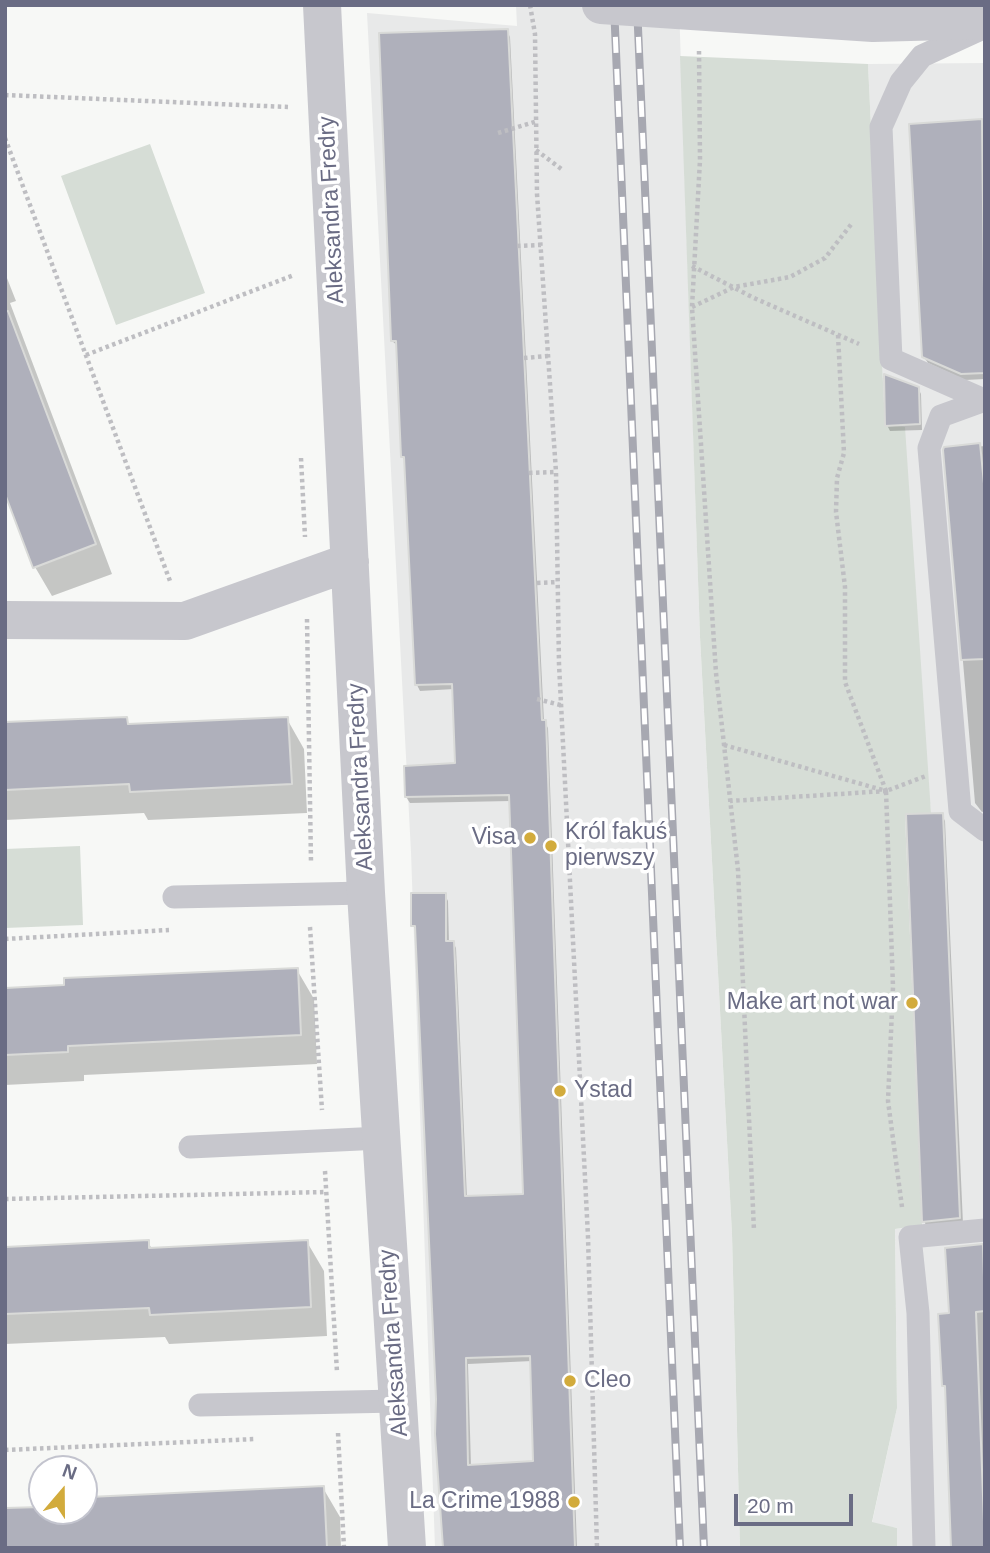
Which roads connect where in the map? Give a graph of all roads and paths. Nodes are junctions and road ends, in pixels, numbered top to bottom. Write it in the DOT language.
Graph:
graph roads {
  1 [pos="322,5"];
  2 [pos="530,5"];
  3 [pos="601,5"];
  4 [pos="985,20"];
  5 [pos="985,26"];
  6 [pos="698,41"];
  7 [pos="5,96"];
  8 [pos="288,97"];
  9 [pos="288,107"];
  10 [pos="288,120"];
  11 [pos="538,121"];
  12 [pos="498,133"];
  13 [pos="5,138"];
  14 [pos="536,150"];
  15 [pos="564,171"];
  16 [pos="883,172"];
  17 [pos="541,245"];
  18 [pos="517,246"];
  19 [pos="294,262"];
  20 [pos="692,266"];
  21 [pos="294,275"];
  22 [pos="734,287"];
  23 [pos="295,289"];
  24 [pos="692,307"];
  25 [pos="838,335"];
  26 [pos="86,355"];
  27 [pos="548,356"];
  28 [pos="524,358"];
  29 [pos="891,359"];
  30 [pos="984,400"];
  31 [pos="301,455"];
  32 [pos="556,472"];
  33 [pos="529,473"];
  34 [pos="350,562"];
  35 [pos="306,578"];
  36 [pos="558,582"];
  37 [pos="537,583"];
  38 [pos="5,620"];
  39 [pos="185,621"];
  40 [pos="537,699"];
  41 [pos="564,706"];
  42 [pos="724,745"];
  43 [pos="956,765"];
  44 [pos="886,791"];
  45 [pos="730,801"];
  46 [pos="985,830"];
  47 [pos="366,892"];
  48 [pos="309,894"];
  49 [pos="174,897"];
  50 [pos="171,930"];
  51 [pos="5,939"];
  52 [pos="381,1138"];
  53 [pos="324,1141"];
  54 [pos="190,1147"];
  55 [pos="326,1192"];
  56 [pos="5,1199"];
  57 [pos="985,1230"];
  58 [pos="754,1231"];
  59 [pos="910,1237"];
  60 [pos="398,1401"];
  61 [pos="337,1402"];
  62 [pos="200,1405"];
  63 [pos="324,1436"];
  64 [pos="338,1436"];
  65 [pos="269,1438"];
  66 [pos="5,1450"];
  67 [pos="344,1548"];
  68 [pos="407,1548"];
  69 [pos="597,1548"];
  70 [pos="924,1548"];
  1 -- 34 [label="street, Aleksandra Fredry"];
  2 -- 11 [label="path"];
  3 -- 4 [label="street, bridge"];
  5 -- 16 [label="lane"];
  6 -- 20 [label="path"];
  7 -- 9 [label="path"];
  8 -- 9 [label="path"];
  9 -- 10 [label="path"];
  11 -- 12 [label="path"];
  11 -- 14 [label="path"];
  13 -- 26 [label="path"];
  14 -- 15 [label="path"];
  14 -- 17 [label="path"];
  16 -- 22 [label="path"];
  16 -- 29 [label="lane"];
  17 -- 18 [label="path"];
  17 -- 27 [label="path"];
  19 -- 21 [label="path"];
  20 -- 22 [label="path"];
  20 -- 24 [label="path"];
  21 -- 23 [label="path"];
  21 -- 26 [label="path"];
  22 -- 24 [label="path"];
  22 -- 25 [label="path"];
  24 -- 42 [label="path"];
  25 -- 29 [label="path"];
  25 -- 44 [label="path"];
  26 -- 39 [label="path"];
  27 -- 28 [label="path"];
  27 -- 32 [label="path"];
  29 -- 30 [label="lane"];
  30 -- 43 [label="lane"];
  31 -- 35 [label="path"];
  32 -- 33 [label="path"];
  32 -- 36 [label="path"];
  34 -- 35 [label="street"];
  34 -- 47 [label="street, Aleksandra Fredry"];
  35 -- 39 [label="street"];
  35 -- 48 [label="path"];
  36 -- 37 [label="path"];
  36 -- 41 [label="path"];
  38 -- 39 [label="street"];
  40 -- 41 [label="path"];
  41 -- 69 [label="path"];
  42 -- 44 [label="path"];
  42 -- 45 [label="path"];
  43 -- 44 [label="path"];
  43 -- 46 [label="lane"];
  44 -- 45 [label="path"];
  44 -- 59 [label="path"];
  45 -- 58 [label="path"];
  47 -- 48 [label="lane"];
  47 -- 52 [label="street, Aleksandra Fredry"];
  48 -- 49 [label="lane"];
  48 -- 53 [label="path"];
  50 -- 51 [label="path"];
  52 -- 53 [label="lane"];
  52 -- 60 [label="street, Aleksandra Fredry"];
  53 -- 54 [label="lane"];
  53 -- 55 [label="path"];
  55 -- 56 [label="path"];
  55 -- 61 [label="path"];
  57 -- 59 [label="lane"];
  59 -- 70 [label="lane"];
  60 -- 61 [label="lane"];
  60 -- 68 [label="street, Aleksandra Fredry"];
  61 -- 62 [label="lane"];
  61 -- 64 [label="path"];
  63 -- 64 [label="path"];
  64 -- 67 [label="path"];
  65 -- 66 [label="path"];
}
